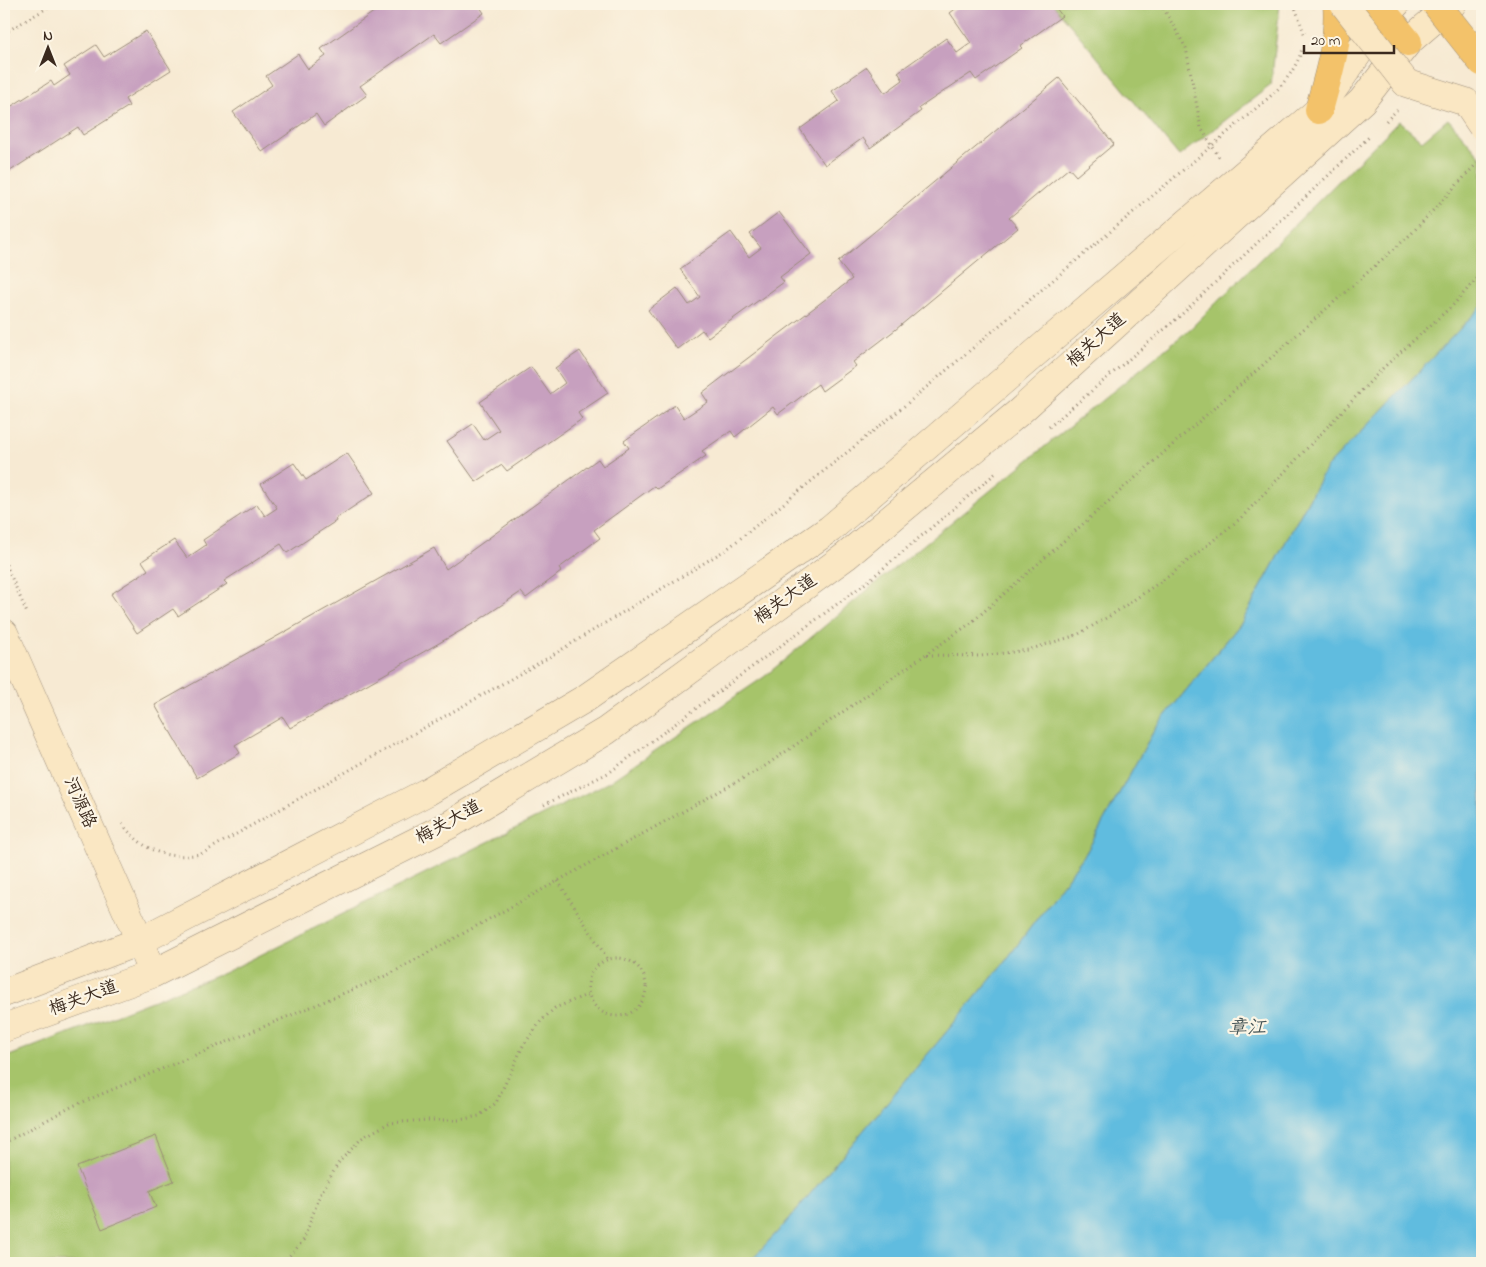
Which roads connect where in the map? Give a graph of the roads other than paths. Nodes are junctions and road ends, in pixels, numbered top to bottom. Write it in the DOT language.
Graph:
graph roads {
  1 [pos="1337,4"];
  2 [pos="1344,4"];
  3 [pos="1436,4"];
  4 [pos="1452,4"];
  5 [pos="1386,7"];
  6 [pos="1408,42"];
  7 [pos="1482,62"];
  8 [pos="1319,110"];
  9 [pos="1482,126"];
  10 [pos="4,633"];
  11 [pos="140,941"];
  12 [pos="152,974"];
  13 [pos="4,993"];
  14 [pos="4,1028"];
  1 -- 8 [label="main road"];
  2 -- 9 [label="main road, bridge"];
  3 -- 7 [label="main road, bridge"];
  4 -- 6 [label="main road, 梅关大道"];
  5 -- 6 [label="main road"];
  5 -- 8 [label="main road, 梅关大道"];
  6 -- 12 [label="main road, 梅关大道"];
  8 -- 11 [label="main road, 梅关大道"];
  10 -- 11 [label="main road, 河源路"];
  11 -- 12 [label="main road, 河源路"];
  11 -- 13 [label="main road, 梅关大道"];
  12 -- 14 [label="main road, 梅关大道"];
}
